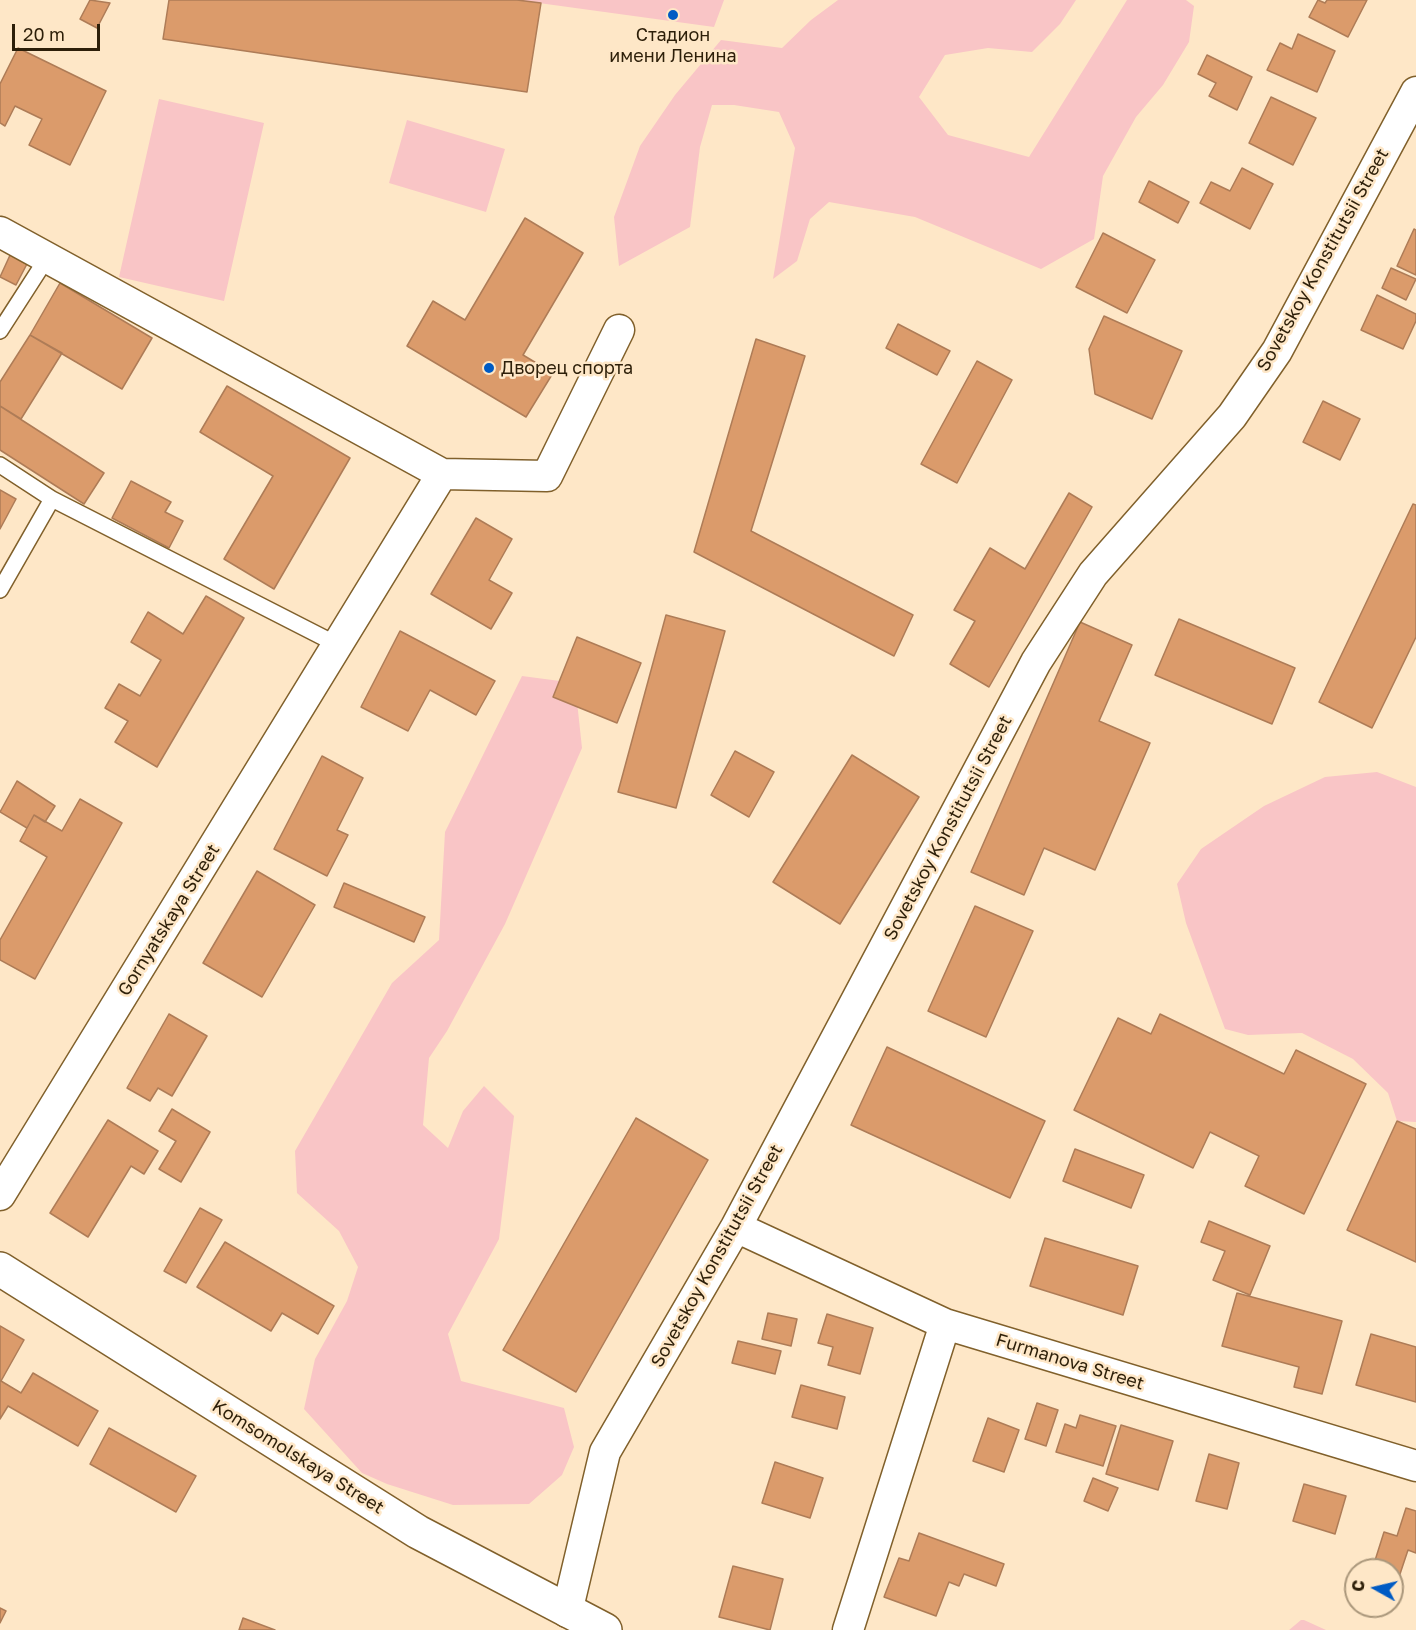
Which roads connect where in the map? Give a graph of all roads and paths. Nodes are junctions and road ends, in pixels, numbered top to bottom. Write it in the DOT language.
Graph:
graph roads {
  1 [pos="1416,92"];
  2 [pos="0,232"];
  3 [pos="47,258"];
  4 [pos="619,330"];
  5 [pos="0,331"];
  6 [pos="0,465"];
  7 [pos="442,474"];
  8 [pos="52,499"];
  9 [pos="0,590"];
  10 [pos="338,645"];
  11 [pos="0,1196"];
  12 [pos="736,1227"];
  13 [pos="0,1269"];
  14 [pos="945,1324"];
  15 [pos="1416,1466"];
  16 [pos="563,1621"];
  17 [pos="605,1630"];
  18 [pos="848,1630"];
  1 -- 12 [label="street, Sovetskoy Konstitutsii Street"];
  2 -- 3 [label="street"];
  3 -- 5 [label="lane"];
  3 -- 7 [label="street"];
  4 -- 7 [label="street"];
  6 -- 8 [label="lane"];
  7 -- 10 [label="street, Gornyatskaya Street"];
  8 -- 9 [label="lane"];
  8 -- 10 [label="lane"];
  10 -- 11 [label="street, Gornyatskaya Street"];
  12 -- 14 [label="street, Furmanova Street"];
  12 -- 16 [label="street, Sovetskoy Konstitutsii Street"];
  13 -- 16 [label="main road, Komsomolskaya Street"];
  14 -- 15 [label="street, Furmanova Street"];
  14 -- 18 [label="street"];
  16 -- 17 [label="main road, Komsomolskaya Street"];
}
